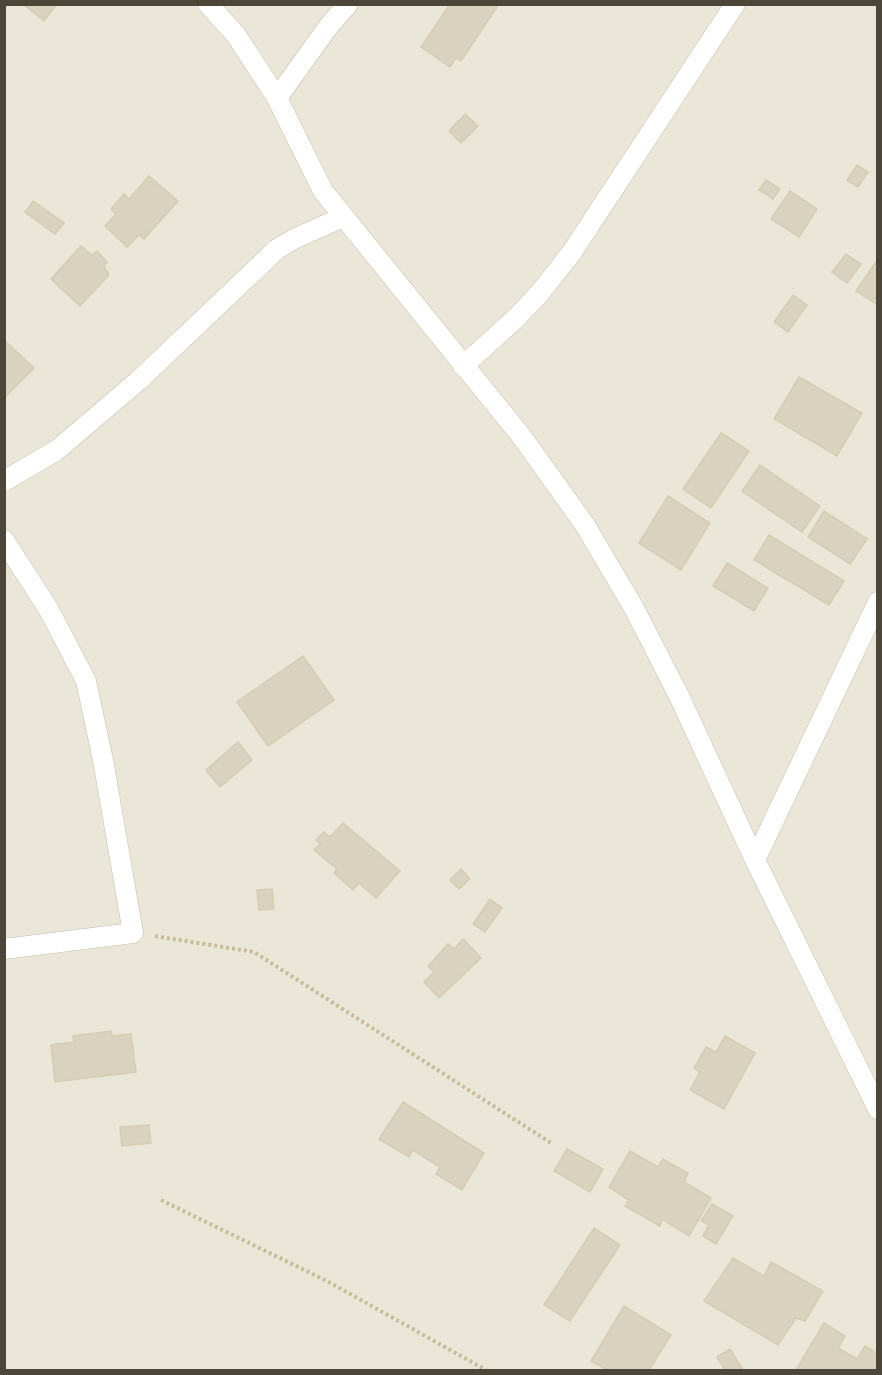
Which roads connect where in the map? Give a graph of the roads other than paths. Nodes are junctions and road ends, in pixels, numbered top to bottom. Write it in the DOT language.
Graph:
graph roads {
  1 [pos="208,4"];
  2 [pos="348,4"];
  3 [pos="735,4"];
  4 [pos="277,98"];
  5 [pos="343,217"];
  6 [pos="463,366"];
  7 [pos="4,481"];
  8 [pos="4,540"];
  9 [pos="878,602"];
  10 [pos="755,860"];
  11 [pos="4,949"];
  12 [pos="878,1109"];
  1 -- 4 [label="street"];
  2 -- 4 [label="street"];
  3 -- 6 [label="street"];
  4 -- 5 [label="street"];
  5 -- 6 [label="street"];
  5 -- 7 [label="street"];
  6 -- 10 [label="street"];
  8 -- 11 [label="street"];
  9 -- 10 [label="street"];
  10 -- 12 [label="street"];
}
